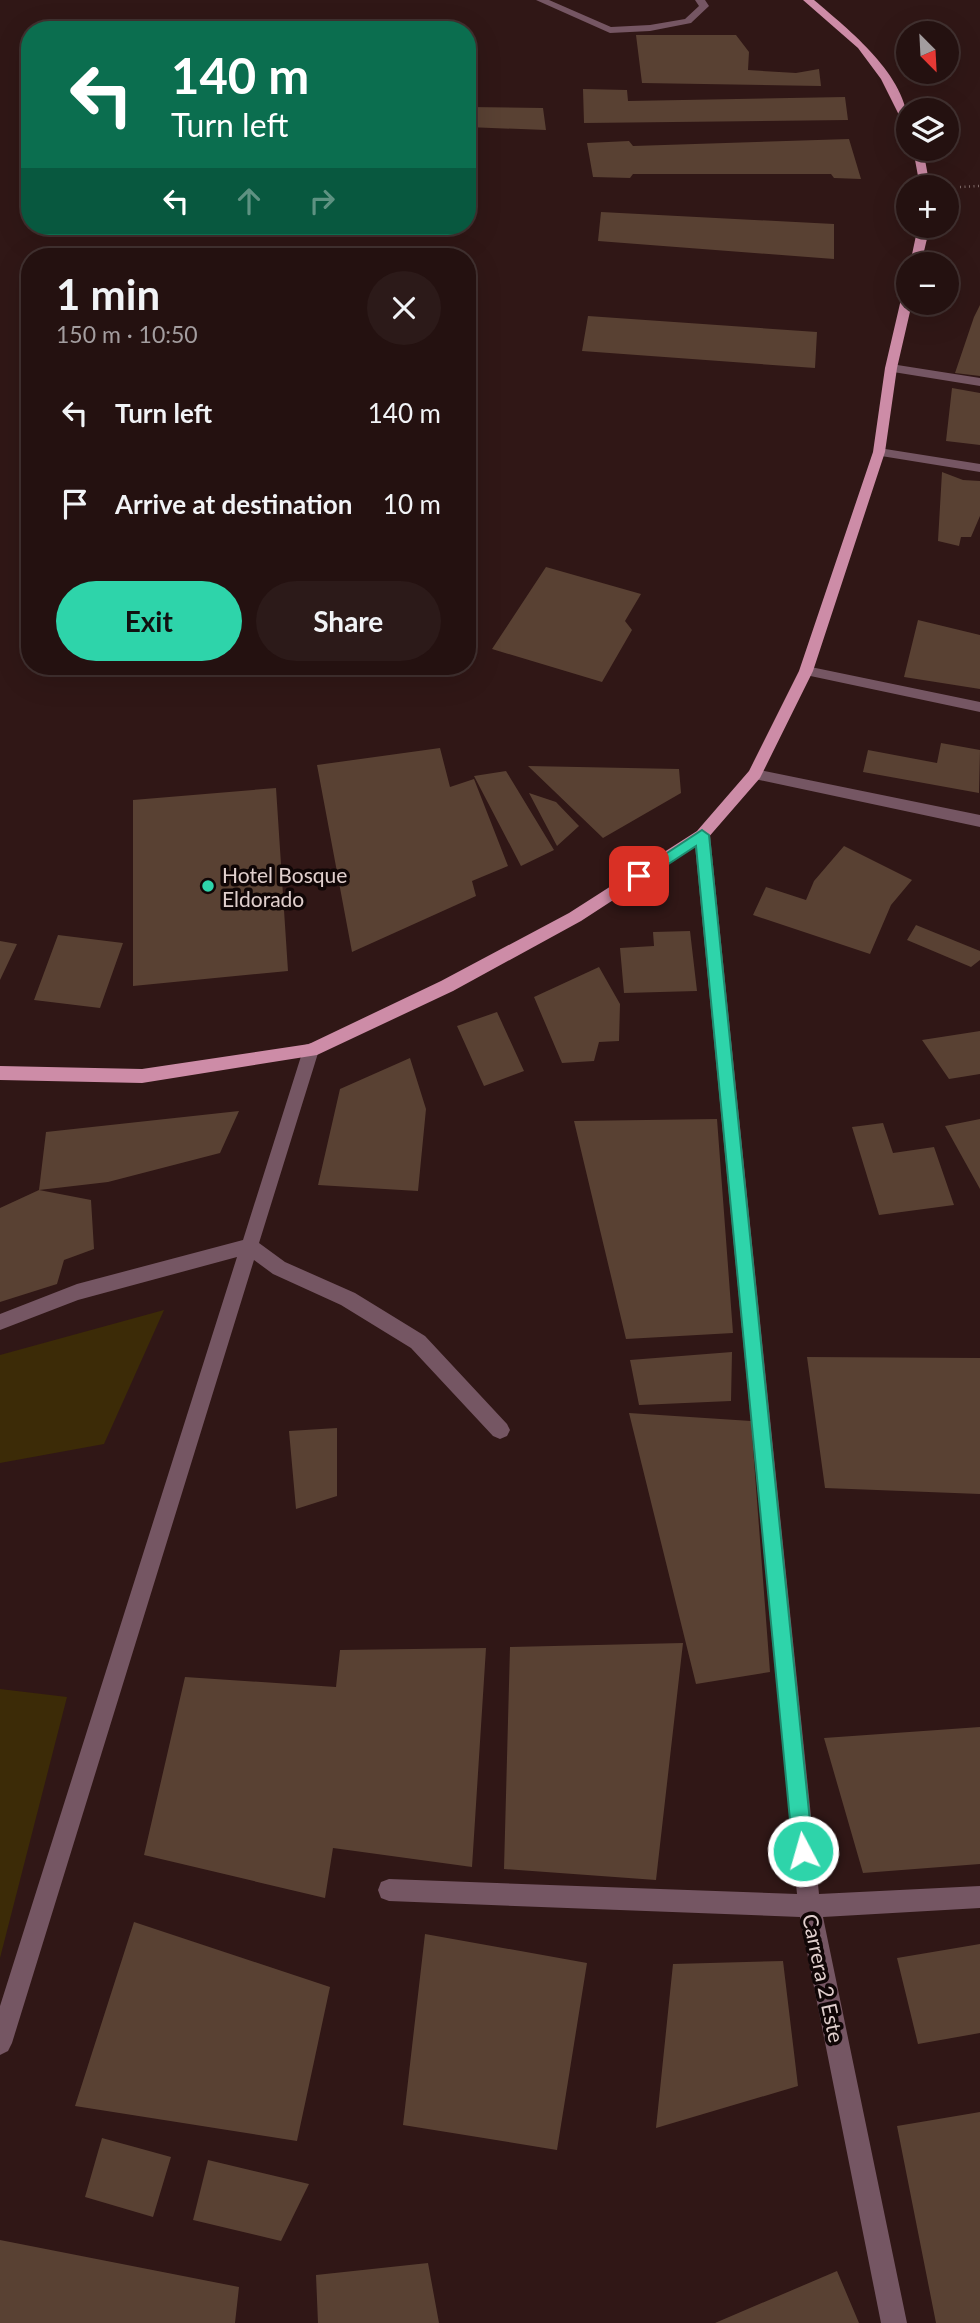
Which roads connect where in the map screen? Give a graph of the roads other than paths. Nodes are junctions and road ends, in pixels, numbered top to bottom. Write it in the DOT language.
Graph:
graph roads {
  1 [pos="541,0"];
  2 [pos="700,0"];
  3 [pos="808,0"];
  4 [pos="896,98"];
  5 [pos="903,315"];
  6 [pos="891,368"];
  7 [pos="980,382"];
  8 [pos="879,453"];
  9 [pos="980,468"];
  10 [pos="806,671"];
  11 [pos="980,707"];
  12 [pos="755,774"];
  13 [pos="980,821"];
  14 [pos="702,835"];
  15 [pos="311,1050"];
  16 [pos="0,1073"];
  17 [pos="249,1246"];
  18 [pos="0,1322"];
  19 [pos="500,1430"];
  20 [pos="389,1890"];
  21 [pos="980,1897"];
  22 [pos="809,1906"];
  23 [pos="0,2043"];
  24 [pos="894,2323"];
  1 -- 2 [label="street"];
  3 -- 4 [label="main road"];
  5 -- 6 [label="main road"];
  6 -- 7 [label="street"];
  6 -- 8 [label="main road"];
  8 -- 9 [label="street"];
  8 -- 10 [label="main road"];
  10 -- 11 [label="street"];
  10 -- 12 [label="main road"];
  12 -- 13 [label="street"];
  12 -- 14 [label="main road"];
  14 -- 15 [label="main road"];
  14 -- 22 [label="street, Carrera 2 Este"];
  15 -- 16 [label="main road"];
  15 -- 17 [label="street"];
  17 -- 18 [label="street"];
  17 -- 19 [label="street"];
  17 -- 23 [label="street"];
  20 -- 22 [label="street"];
  21 -- 22 [label="street"];
  22 -- 24 [label="street, Carrera 2 Este"];
}
